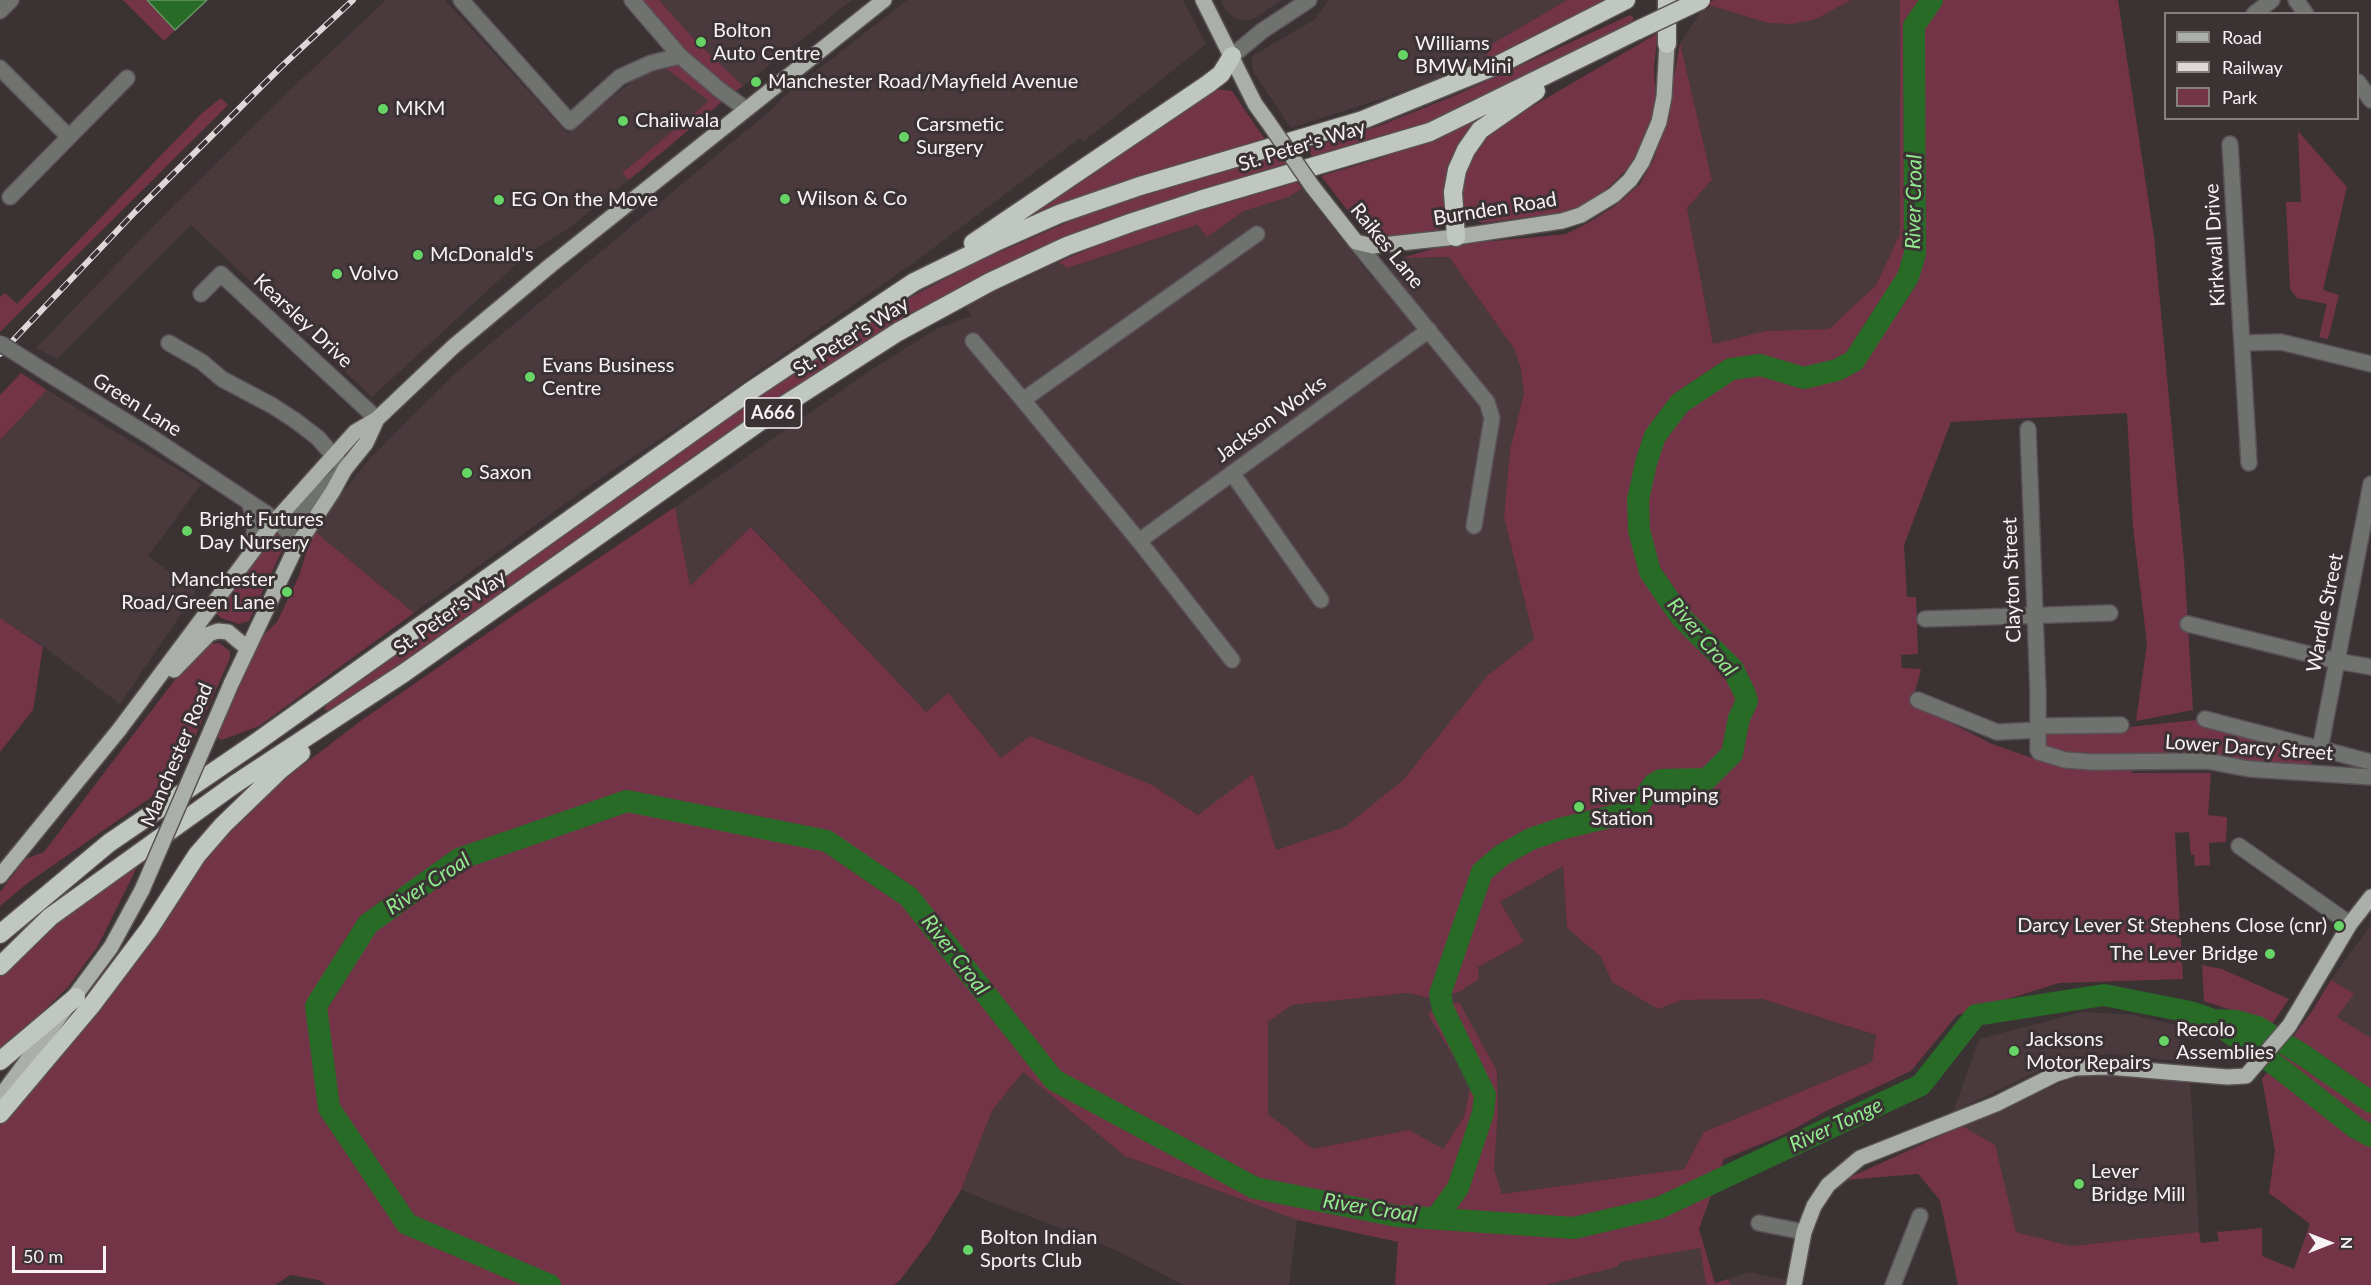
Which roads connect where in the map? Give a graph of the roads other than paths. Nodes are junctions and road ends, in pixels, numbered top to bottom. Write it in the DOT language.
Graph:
graph roads {
  1 [pos="11,0"];
  2 [pos="462,0"];
  3 [pos="632,0"];
  4 [pos="884,0"];
  5 [pos="1203,0"];
  6 [pos="1309,0"];
  7 [pos="1626,0"];
  8 [pos="1667,0"];
  9 [pos="1701,0"];
  10 [pos="2272,0"];
  11 [pos="0,11"];
  12 [pos="2257,12"];
  13 [pos="1633,33"];
  14 [pos="1667,44"];
  15 [pos="680,56"];
  16 [pos="1232,56"];
  17 [pos="0,68"];
  18 [pos="2359,83"];
  19 [pos="124,87"];
  20 [pos="2371,100"];
  21 [pos="746,109"];
  22 [pos="69,137"];
  23 [pos="2230,144"];
  24 [pos="10,197"];
  25 [pos="1257,234"];
  26 [pos="1456,237"];
  27 [pos="1356,242"];
  28 [pos="914,282"];
  29 [pos="201,294"];
  30 [pos="1429,330"];
  31 [pos="973,341"];
  32 [pos="0,343"];
  33 [pos="169,343"];
  34 [pos="2242,343"];
  35 [pos="2371,364"];
  36 [pos="1023,400"];
  37 [pos="377,419"];
  38 [pos="2028,429"];
  39 [pos="333,455"];
  40 [pos="2249,463"];
  41 [pos="345,469"];
  42 [pos="1232,473"];
  43 [pos="2371,484"];
  44 [pos="250,504"];
  45 [pos="276,520"];
  46 [pos="1474,526"];
  47 [pos="1139,541"];
  48 [pos="295,549"];
  49 [pos="253,550"];
  50 [pos="1321,600"];
  51 [pos="2110,613"];
  52 [pos="2035,616"];
  53 [pos="1925,619"];
  54 [pos="2188,624"];
  55 [pos="247,648"];
  56 [pos="1232,660"];
  57 [pos="2337,661"];
  58 [pos="2371,668"];
  59 [pos="404,673"];
  60 [pos="1918,700"];
  61 [pos="2205,719"];
  62 [pos="2121,725"];
  63 [pos="2039,728"];
  64 [pos="118,729"];
  65 [pos="2320,749"];
  66 [pos="2371,762"];
  67 [pos="2371,777"];
  68 [pos="109,843"];
  69 [pos="2240,846"];
  70 [pos="0,876"];
  71 [pos="2371,897"];
  72 [pos="0,917"];
  73 [pos="2350,924"];
  74 [pos="0,934"];
  75 [pos="0,966"];
  76 [pos="76,997"];
  77 [pos="0,1061"];
  78 [pos="0,1097"];
  79 [pos="0,1114"];
  80 [pos="1920,1216"];
  81 [pos="1758,1223"];
  82 [pos="1804,1232"];
  83 [pos="1794,1285"];
  84 [pos="1893,1285"];
  1 -- 11 [label="street"];
  2 -- 15 [label="street"];
  3 -- 15 [label="street"];
  4 -- 21 [label="main road, Manchester Road"];
  5 -- 16 [label="main road, Raikes Lane"];
  6 -- 16 [label="street"];
  7 -- 28 [label="highway, St. Peter's Way / A666"];
  8 -- 14 [label="highway"];
  9 -- 13 [label="highway, St. Peter's Way / A666, bridge"];
  10 -- 12 [label="street"];
  13 -- 26 [label="highway"];
  13 -- 59 [label="highway, St. Peter's Way / A666"];
  14 -- 26 [label="main road, Burnden Road"];
  15 -- 21 [label="street"];
  16 -- 27 [label="main road, Raikes Lane, bridge"];
  16 -- 28 [label="highway"];
  17 -- 22 [label="street"];
  18 -- 20 [label="street"];
  19 -- 22 [label="street"];
  21 -- 37 [label="main road, Manchester Road"];
  22 -- 24 [label="street"];
  23 -- 34 [label="street, Kirkwall Drive"];
  25 -- 36 [label="street"];
  26 -- 27 [label="main road, Burnden Road"];
  27 -- 30 [label="street, Raikes Lane"];
  28 -- 68 [label="highway, St. Peter's Way / A666"];
  29 -- 37 [label="street, Kearsley Drive"];
  30 -- 42 [label="street, Jackson Works"];
  30 -- 46 [label="street, Raikes Lane"];
  31 -- 36 [label="street"];
  32 -- 44 [label="street, Green Lane, bridge"];
  33 -- 39 [label="street"];
  34 -- 35 [label="street"];
  34 -- 40 [label="street, Kirkwall Drive"];
  36 -- 47 [label="street"];
  37 -- 39 [label="main road, Manchester Road"];
  37 -- 41 [label="main road, Manchester Road"];
  38 -- 52 [label="street, Clayton Street"];
  39 -- 41 [label="street"];
  39 -- 45 [label="main road, Manchester Road"];
  41 -- 45 [label="street"];
  41 -- 48 [label="main road, Manchester Road"];
  42 -- 47 [label="street, Jackson Works"];
  42 -- 50 [label="street"];
  43 -- 57 [label="street, Wardle Street"];
  44 -- 45 [label="street, Green Lane"];
  44 -- 49 [label="street"];
  45 -- 48 [label="street, Green Lane"];
  45 -- 49 [label="main road, Manchester Road"];
  47 -- 56 [label="street"];
  48 -- 55 [label="main road, Manchester Road"];
  49 -- 64 [label="main road, Manchester Road"];
  51 -- 52 [label="street"];
  52 -- 53 [label="street"];
  52 -- 63 [label="street, Clayton Street"];
  54 -- 57 [label="street"];
  55 -- 64 [label="main road"];
  55 -- 76 [label="main road, Manchester Road, bridge"];
  57 -- 58 [label="street"];
  57 -- 65 [label="street, Wardle Street"];
  59 -- 75 [label="highway, St. Peter's Way / A666"];
  59 -- 79 [label="highway"];
  60 -- 63 [label="street"];
  61 -- 65 [label="street"];
  62 -- 63 [label="street"];
  63 -- 67 [label="street, Lower Darcy Street"];
  64 -- 70 [label="main road, Manchester Road"];
  65 -- 66 [label="street"];
  68 -- 72 [label="highway"];
  68 -- 74 [label="highway, St. Peter's Way / A666"];
  69 -- 73 [label="street"];
  71 -- 73 [label="main road"];
  73 -- 82 [label="main road"];
  76 -- 77 [label="highway"];
  76 -- 78 [label="main road, Manchester Road"];
  80 -- 84 [label="street"];
  81 -- 82 [label="street"];
  82 -- 83 [label="main road"];
}
